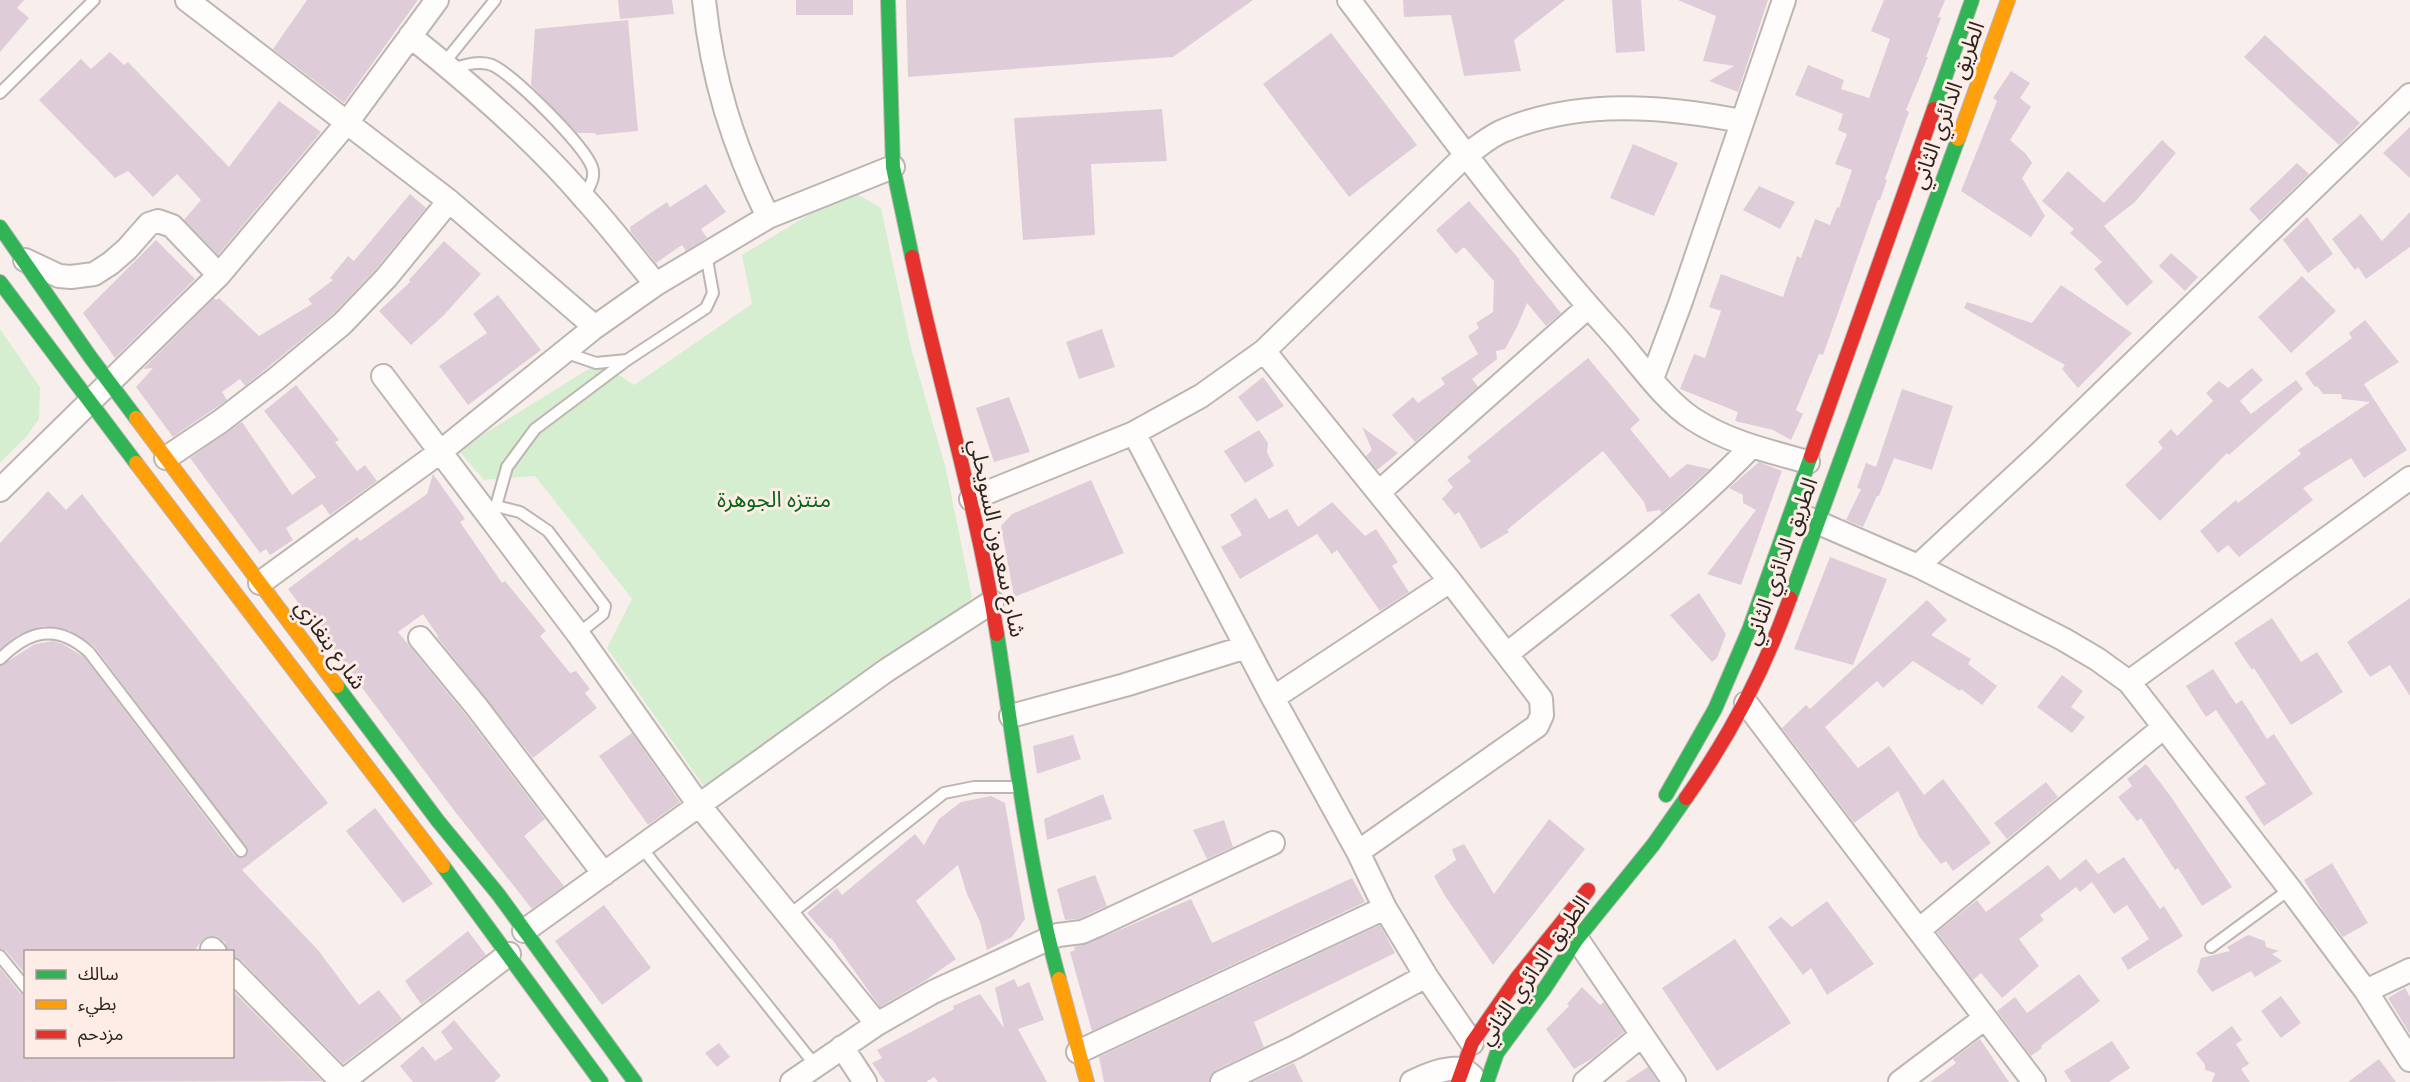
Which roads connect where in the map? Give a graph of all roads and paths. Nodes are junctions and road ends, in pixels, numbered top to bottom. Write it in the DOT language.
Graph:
graph roads {
  1 [pos="94,0"];
  2 [pos="187,0"];
  3 [pos="437,0"];
  4 [pos="495,0"];
  5 [pos="704,0"];
  6 [pos="888,0"];
  7 [pos="1349,0"];
  8 [pos="1784,0"];
  9 [pos="1972,0"];
  10 [pos="2008,0"];
  11 [pos="410,36"];
  12 [pos="448,66"];
  13 [pos="0,93"];
  14 [pos="2410,95"];
  15 [pos="1741,121"];
  16 [pos="346,124"];
  17 [pos="1466,155"];
  18 [pos="893,167"];
  19 [pos="584,197"];
  20 [pos="449,201"];
  21 [pos="768,217"];
  22 [pos="0,227"];
  23 [pos="706,254"];
  24 [pos="25,260"];
  25 [pos="219,275"];
  26 [pos="0,282"];
  27 [pos="656,284"];
  28 [pos="1588,307"];
  29 [pos="595,327"];
  30 [pos="1264,351"];
  31 [pos="564,352"];
  32 [pos="627,360"];
  33 [pos="383,376"];
  34 [pos="1652,379"];
  35 [pos="110,384"];
  36 [pos="87,402"];
  37 [pos="1134,433"];
  38 [pos="1751,447"];
  39 [pos="440,452"];
  40 [pos="166,458"];
  41 [pos="1808,462"];
  42 [pos="2407,489"];
  43 [pos="0,490"];
  44 [pos="1379,492"];
  45 [pos="971,499"];
  46 [pos="1791,510"];
  47 [pos="493,511"];
  48 [pos="1817,523"];
  49 [pos="1918,566"];
  50 [pos="1450,581"];
  51 [pos="260,583"];
  52 [pos="992,602"];
  53 [pos="578,634"];
  54 [pos="420,638"];
  55 [pos="1246,647"];
  56 [pos="1507,654"];
  57 [pos="0,659"];
  58 [pos="2129,682"];
  59 [pos="1273,698"];
  60 [pos="1746,703"];
  61 [pos="1011,716"];
  62 [pos="2164,727"];
  63 [pos="1021,788"];
  64 [pos="1659,804"];
  65 [pos="699,805"];
  66 [pos="1273,843"];
  67 [pos="641,847"];
  68 [pos="241,851"];
  69 [pos="1358,852"];
  70 [pos="604,874"];
  71 [pos="1599,877"];
  72 [pos="2290,889"];
  73 [pos="1385,908"];
  74 [pos="789,915"];
  75 [pos="1919,930"];
  76 [pos="524,931"];
  77 [pos="1048,939"];
  78 [pos="1577,939"];
  79 [pos="2211,947"];
  80 [pos="509,954"];
  81 [pos="0,956"];
  82 [pos="2410,970"];
  83 [pos="234,972"];
  84 [pos="1426,976"];
  85 [pos="24,986"];
  86 [pos="2366,992"];
  87 [pos="1985,1018"];
  88 [pos="877,1024"];
  89 [pos="1642,1035"];
  90 [pos="1473,1043"];
  91 [pos="842,1047"];
  92 [pos="1078,1052"];
  93 [pos="2410,1060"];
  94 [pos="815,1065"];
  95 [pos="1466,1078"];
  96 [pos="342,1082"];
  97 [pos="601,1082"];
  98 [pos="634,1082"];
  99 [pos="792,1082"];
  100 [pos="865,1082"];
  101 [pos="1087,1082"];
  102 [pos="1222,1082"];
  103 [pos="1412,1082"];
  104 [pos="1486,1082"];
  105 [pos="1585,1082"];
  106 [pos="1674,1082"];
  107 [pos="1900,1082"];
  108 [pos="2034,1082"];
  1 -- 13 [label="lane"];
  2 -- 16 [label="street"];
  3 -- 11 [label="street"];
  4 -- 12 [label="lane"];
  5 -- 21 [label="street"];
  6 -- 18 [label="main road, شارع سعدون السويحلي"];
  7 -- 17 [label="street"];
  8 -- 15 [label="street"];
  9 -- 41 [label="main road, الطريق الدائري الثاني"];
  10 -- 48 [label="main road, الطريق الدائري الثاني"];
  11 -- 12 [label="street"];
  11 -- 16 [label="street"];
  12 -- 19 [label="street"];
  12 -- 19 [label="lane"];
  14 -- 49 [label="street"];
  15 -- 17 [label="street"];
  15 -- 34 [label="street"];
  16 -- 20 [label="street"];
  16 -- 25 [label="street"];
  17 -- 28 [label="street"];
  17 -- 30 [label="street"];
  18 -- 21 [label="street"];
  18 -- 45 [label="main road, شارع سعدون السويحلي"];
  19 -- 27 [label="street"];
  20 -- 29 [label="street"];
  20 -- 40 [label="street"];
  21 -- 23 [label="street"];
  22 -- 24 [label="main road, شارع بنغازي"];
  23 -- 27 [label="street"];
  23 -- 32 [label="lane"];
  24 -- 25 [label="street"];
  24 -- 35 [label="main road, شارع بنغازي"];
  25 -- 35 [label="street"];
  26 -- 36 [label="main road, شارع بنغازي"];
  27 -- 29 [label="street"];
  28 -- 34 [label="street"];
  28 -- 44 [label="street"];
  29 -- 31 [label="street"];
  30 -- 37 [label="street"];
  30 -- 44 [label="street"];
  31 -- 32 [label="lane"];
  31 -- 39 [label="street"];
  32 -- 47 [label="lane"];
  33 -- 39 [label="street"];
  34 -- 38 [label="street"];
  35 -- 36 [label="street"];
  35 -- 40 [label="main road, شارع بنغازي"];
  36 -- 43 [label="street"];
  36 -- 80 [label="main road, شارع بنغازي"];
  37 -- 45 [label="street"];
  37 -- 55 [label="street"];
  38 -- 41 [label="street"];
  38 -- 56 [label="street"];
  39 -- 47 [label="street"];
  39 -- 51 [label="street"];
  40 -- 51 [label="main road, شارع بنغازي"];
  41 -- 46 [label="main road, الطريق الدائري الثاني"];
  42 -- 58 [label="street"];
  44 -- 50 [label="street"];
  45 -- 52 [label="main road, شارع سعدون السويحلي"];
  46 -- 48 [label="street"];
  46 -- 64 [label="main road, الطريق الدائري الثاني"];
  47 -- 53 [label="street"];
  47 -- 53 [label="lane"];
  48 -- 49 [label="street"];
  48 -- 60 [label="main road, الطريق الدائري الثاني"];
  49 -- 58 [label="street"];
  50 -- 56 [label="street"];
  50 -- 59 [label="street"];
  51 -- 76 [label="main road, شارع بنغازي"];
  52 -- 61 [label="main road, شارع سعدون السويحلي"];
  52 -- 65 [label="street"];
  53 -- 65 [label="street"];
  54 -- 70 [label="street"];
  55 -- 59 [label="street"];
  55 -- 61 [label="street"];
  56 -- 69 [label="street"];
  57 -- 68 [label="lane"];
  58 -- 62 [label="street"];
  59 -- 69 [label="street"];
  60 -- 75 [label="street"];
  60 -- 78 [label="main road, الطريق الدائري الثاني"];
  61 -- 63 [label="main road, شارع سعدون السويحلي"];
  62 -- 72 [label="street"];
  62 -- 75 [label="street"];
  63 -- 74 [label="lane"];
  63 -- 77 [label="main road, شارع سعدون السويحلي"];
  65 -- 67 [label="street"];
  65 -- 74 [label="street"];
  66 -- 77 [label="street"];
  67 -- 70 [label="street"];
  67 -- 94 [label="lane"];
  69 -- 73 [label="street"];
  70 -- 76 [label="street"];
  71 -- 90 [label="main road, الطريق الدائري الثاني"];
  72 -- 79 [label="lane"];
  72 -- 86 [label="street"];
  73 -- 84 [label="street"];
  73 -- 92 [label="street"];
  74 -- 88 [label="street"];
  75 -- 87 [label="street"];
  76 -- 98 [label="main road, شارع بنغازي"];
  77 -- 88 [label="street"];
  77 -- 92 [label="main road, شارع سعدون السويحلي"];
  78 -- 89 [label="street"];
  78 -- 104 [label="main road, الطريق الدائري الثاني"];
  80 -- 96 [label="street"];
  80 -- 97 [label="main road, شارع بنغازي"];
  81 -- 85 [label="lane"];
  82 -- 86 [label="street"];
  83 -- 96 [label="street"];
  84 -- 90 [label="street"];
  84 -- 102 [label="street"];
  86 -- 93 [label="street"];
  87 -- 107 [label="street"];
  87 -- 108 [label="street"];
  88 -- 91 [label="street"];
  89 -- 105 [label="street"];
  89 -- 106 [label="street"];
  90 -- 95 [label="main road, الطريق الدائري الثاني"];
  91 -- 94 [label="street"];
  91 -- 100 [label="street"];
  92 -- 101 [label="main road, شارع سعدون السويحلي"];
  94 -- 99 [label="street"];
  95 -- 103 [label="street"];
}
